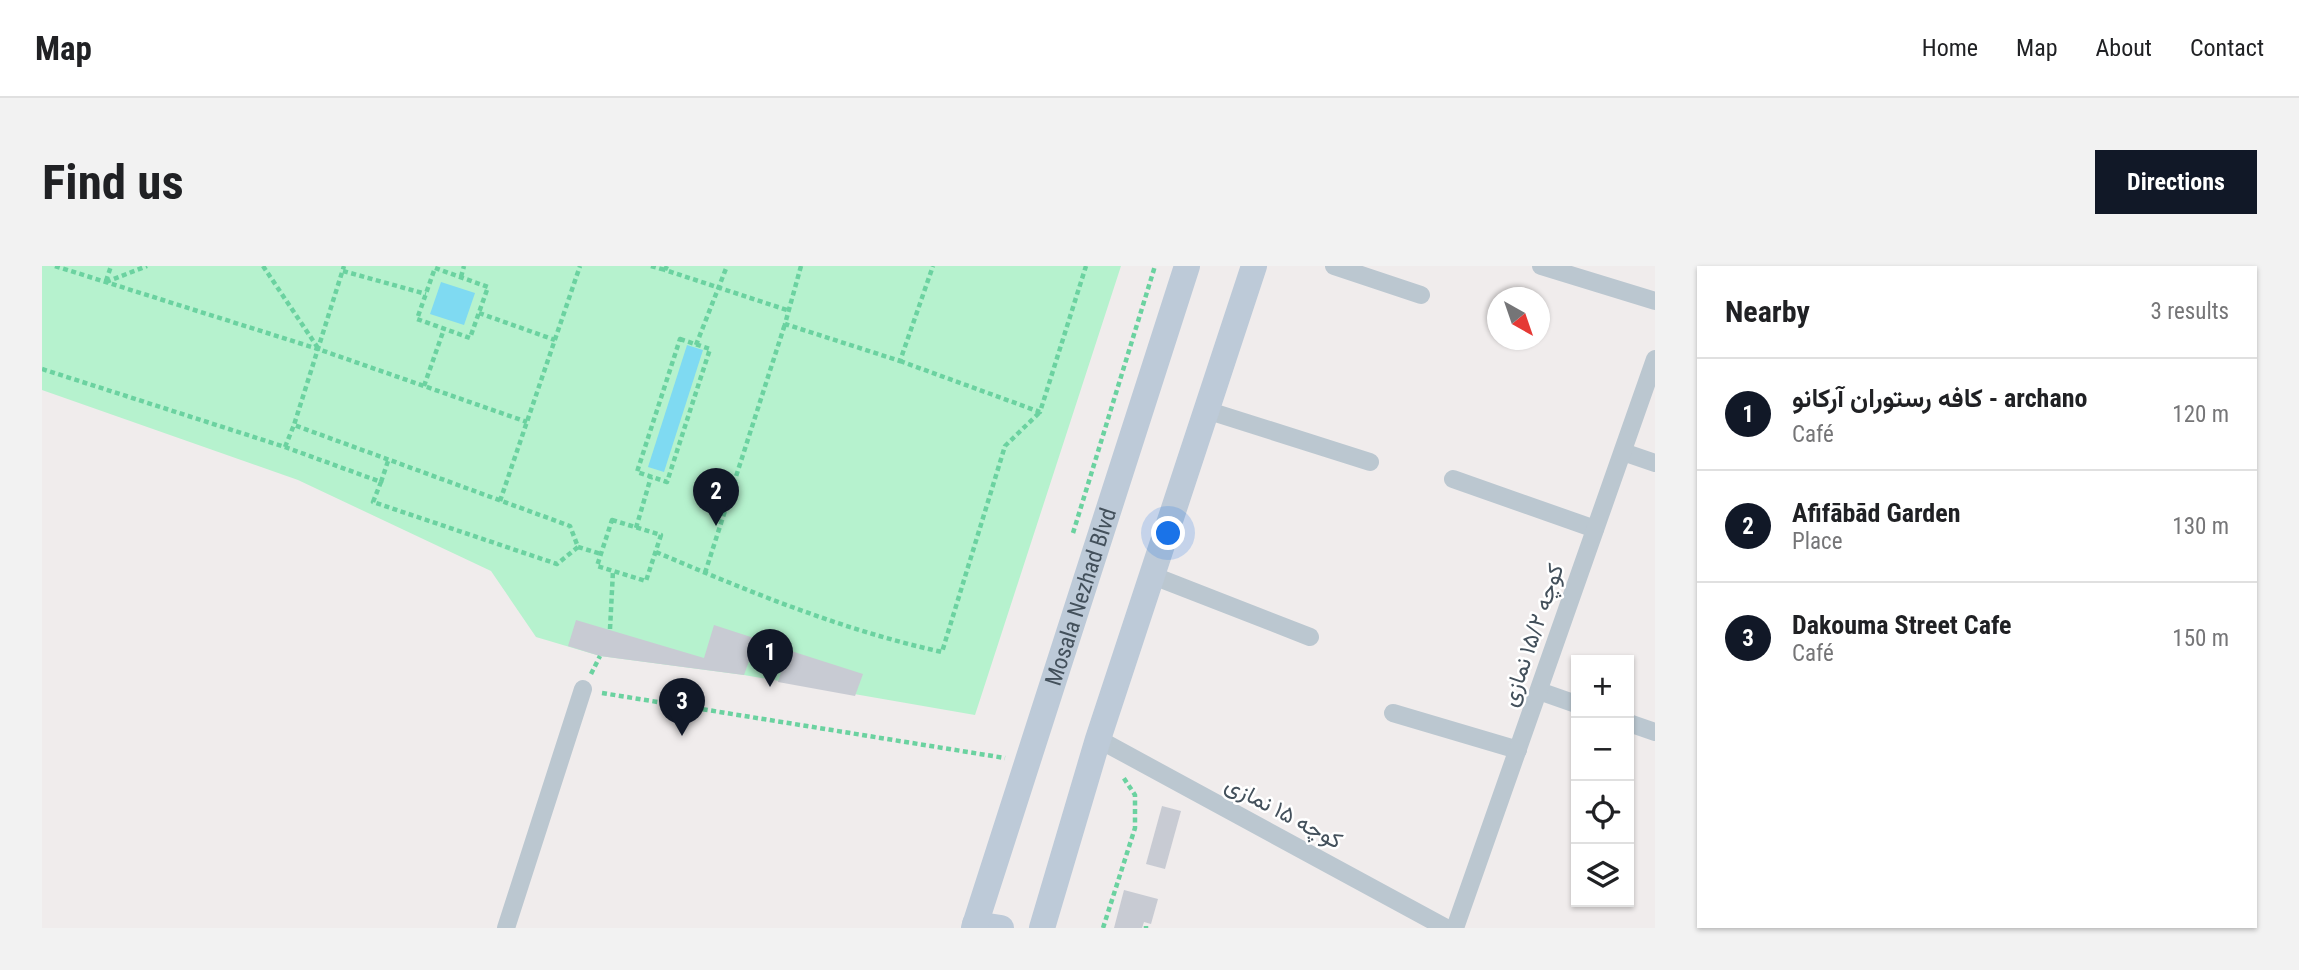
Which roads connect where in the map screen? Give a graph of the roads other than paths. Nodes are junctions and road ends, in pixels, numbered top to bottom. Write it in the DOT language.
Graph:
graph roads {
  1 [pos="1187,266"];
  2 [pos="1254,266"];
  3 [pos="1334,266"];
  4 [pos="1541,266"];
  5 [pos="1421,295"];
  6 [pos="1655,301"];
  7 [pos="1655,359"];
  8 [pos="1206,410"];
  9 [pos="1623,452"];
  10 [pos="1370,462"];
  11 [pos="1655,463"];
  12 [pos="1453,479"];
  13 [pos="1595,529"];
  14 [pos="1151,575"];
  15 [pos="1310,637"];
  16 [pos="583,690"];
  17 [pos="1539,691"];
  18 [pos="1571,702"];
  19 [pos="1393,713"];
  20 [pos="1634,725"];
  21 [pos="1655,732"];
  22 [pos="1098,739"];
  23 [pos="1518,751"];
  24 [pos="983,927"];
  25 [pos="506,928"];
  26 [pos="1042,928"];
  27 [pos="1446,928"];
  28 [pos="1455,928"];
  1 -- 24 [label="main road, Mosala Nezhad Blvd"];
  2 -- 8 [label="main road"];
  3 -- 5 [label="street"];
  4 -- 6 [label="street"];
  7 -- 9 [label="street, کوچه ۱۵/۲ نمازی"];
  8 -- 10 [label="street"];
  8 -- 14 [label="main road"];
  9 -- 11 [label="street"];
  9 -- 13 [label="street, کوچه ۱۵/۲ نمازی"];
  12 -- 13 [label="street"];
  13 -- 17 [label="street, کوچه ۱۵/۲ نمازی"];
  14 -- 15 [label="street"];
  14 -- 22 [label="main road"];
  16 -- 25 [label="street"];
  17 -- 18 [label="street"];
  17 -- 23 [label="street, کوچه ۱۵/۲ نمازی"];
  19 -- 23 [label="street"];
  20 -- 21 [label="street"];
  22 -- 26 [label="main road"];
  22 -- 27 [label="street, کوچه ۱۵ نمازی"];
  23 -- 28 [label="street, کوچه ۱۵/۲ نمازی"];
}
